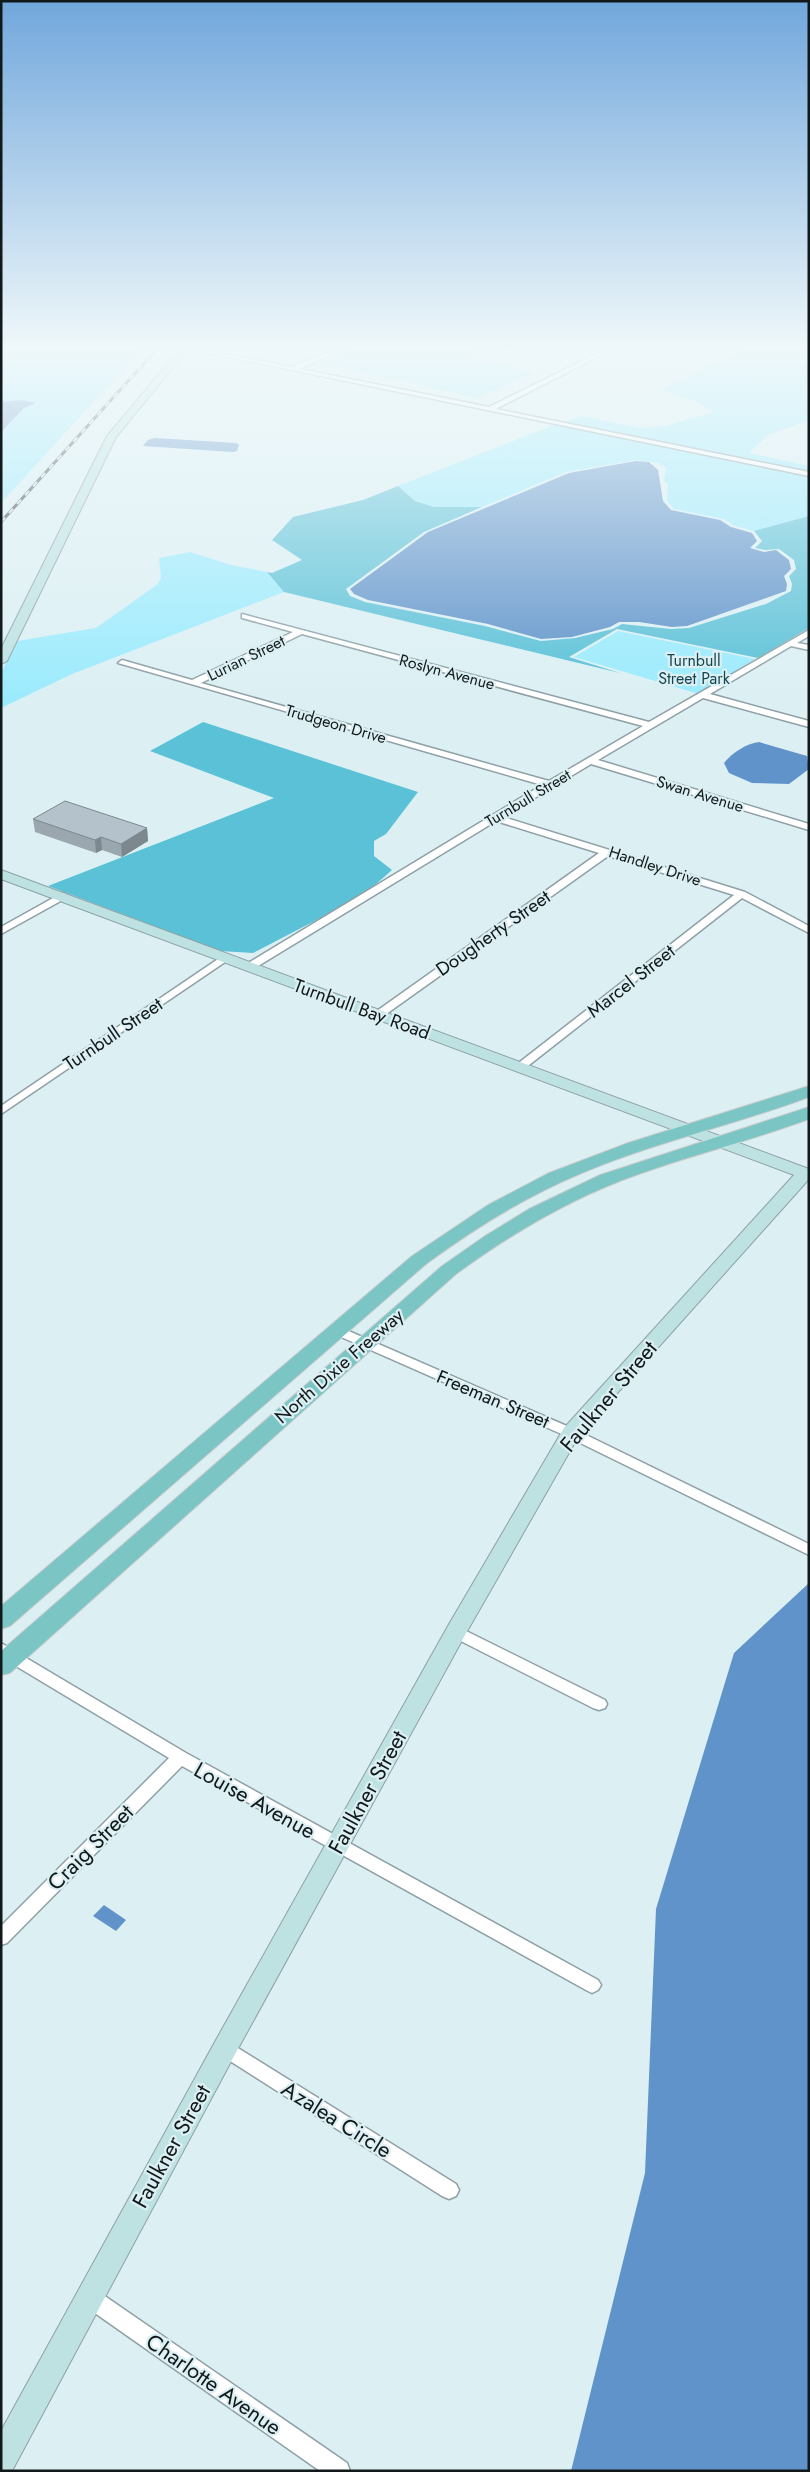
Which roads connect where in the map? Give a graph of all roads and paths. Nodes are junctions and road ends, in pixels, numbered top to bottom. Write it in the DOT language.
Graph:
graph roads {
  1 [pos="98,464"];
  2 [pos="762,464"];
  3 [pos="809,474"];
  4 [pos="245,616"];
  5 [pos="299,632"];
  6 [pos="809,632"];
  7 [pos="789,643"];
  8 [pos="809,648"];
  9 [pos="1,661"];
  10 [pos="122,663"];
  11 [pos="193,683"];
  12 [pos="704,695"];
  13 [pos="809,724"];
  14 [pos="650,726"];
  15 [pos="592,761"];
  16 [pos="550,784"];
  17 [pos="494,817"];
  18 [pos="809,826"];
  19 [pos="608,851"];
  20 [pos="1,874"];
  21 [pos="741,894"];
  22 [pos="62,896"];
  23 [pos="809,930"];
  24 [pos="1,931"];
  25 [pos="224,958"];
  26 [pos="249,967"];
  27 [pos="378,1015"];
  28 [pos="520,1067"];
  29 [pos="809,1091"];
  30 [pos="1,1111"];
  31 [pos="809,1113"];
  32 [pos="692,1130"];
  33 [pos="724,1142"];
  34 [pos="807,1173"];
  35 [pos="337,1330"];
  36 [pos="364,1344"];
  37 [pos="571,1433"];
  38 [pos="809,1550"];
  39 [pos="1,1620"];
  40 [pos="456,1632"];
  41 [pos="5,1657"];
  42 [pos="598,1704"];
  43 [pos="180,1757"];
  44 [pos="337,1846"];
  45 [pos="1,1938"];
  46 [pos="592,1985"];
  47 [pos="225,2048"];
  48 [pos="449,2190"];
  49 [pos="89,2297"];
  50 [pos="1,2461"];
  51 [pos="339,2471"];
  1 -- 9 [label="street"];
  2 -- 3 [label="street"];
  4 -- 5 [label="street, Roslyn Avenue"];
  5 -- 11 [label="street, Lurian Street"];
  5 -- 14 [label="street, Roslyn Avenue"];
  6 -- 7 [label="street, Turnbull Street"];
  7 -- 8 [label="street"];
  7 -- 12 [label="street, Turnbull Street"];
  10 -- 11 [label="street, Trudgeon Drive"];
  11 -- 16 [label="street, Trudgeon Drive"];
  12 -- 13 [label="street"];
  12 -- 14 [label="street, Turnbull Street"];
  14 -- 15 [label="street, Turnbull Street"];
  15 -- 16 [label="street, Turnbull Street"];
  15 -- 18 [label="street, Swan Avenue"];
  16 -- 17 [label="street, Turnbull Street"];
  17 -- 19 [label="street, Handley Drive"];
  17 -- 26 [label="street, Turnbull Street"];
  19 -- 21 [label="street, Handley Drive"];
  19 -- 27 [label="street, Dougherty Street"];
  20 -- 22 [label="street, Turnbull Bay Road"];
  21 -- 23 [label="street, Handley Drive"];
  21 -- 28 [label="street, Marcel Street"];
  22 -- 24 [label="street"];
  22 -- 25 [label="street, Turnbull Bay Road"];
  25 -- 26 [label="street, Turnbull Bay Road"];
  25 -- 30 [label="street, Turnbull Street"];
  26 -- 27 [label="street, Turnbull Bay Road"];
  27 -- 28 [label="street, Turnbull Bay Road"];
  28 -- 32 [label="street, Turnbull Bay Road"];
  29 -- 32 [label="main road, North Dixie Freeway"];
  31 -- 33 [label="main road, North Dixie Freeway"];
  32 -- 33 [label="street, Turnbull Bay Road"];
  32 -- 35 [label="main road, North Dixie Freeway"];
  33 -- 34 [label="street, Turnbull Bay Road"];
  33 -- 36 [label="main road, North Dixie Freeway"];
  34 -- 37 [label="street, Faulkner Street"];
  35 -- 36 [label="street, Freeman Street"];
  35 -- 39 [label="main road, North Dixie Freeway"];
  36 -- 37 [label="street, Freeman Street"];
  36 -- 41 [label="main road, North Dixie Freeway"];
  37 -- 38 [label="street, Freeman Street"];
  37 -- 40 [label="street, Faulkner Street"];
  40 -- 42 [label="street"];
  40 -- 44 [label="street, Faulkner Street"];
  41 -- 43 [label="street, Louise Avenue"];
  43 -- 44 [label="street, Louise Avenue"];
  43 -- 45 [label="street, Craig Street"];
  44 -- 46 [label="street, Louise Avenue"];
  44 -- 47 [label="street, Faulkner Street"];
  47 -- 48 [label="street, Azalea Circle"];
  47 -- 49 [label="street, Faulkner Street"];
  49 -- 50 [label="street, Faulkner Street"];
  49 -- 51 [label="street, Charlotte Avenue"];
}
